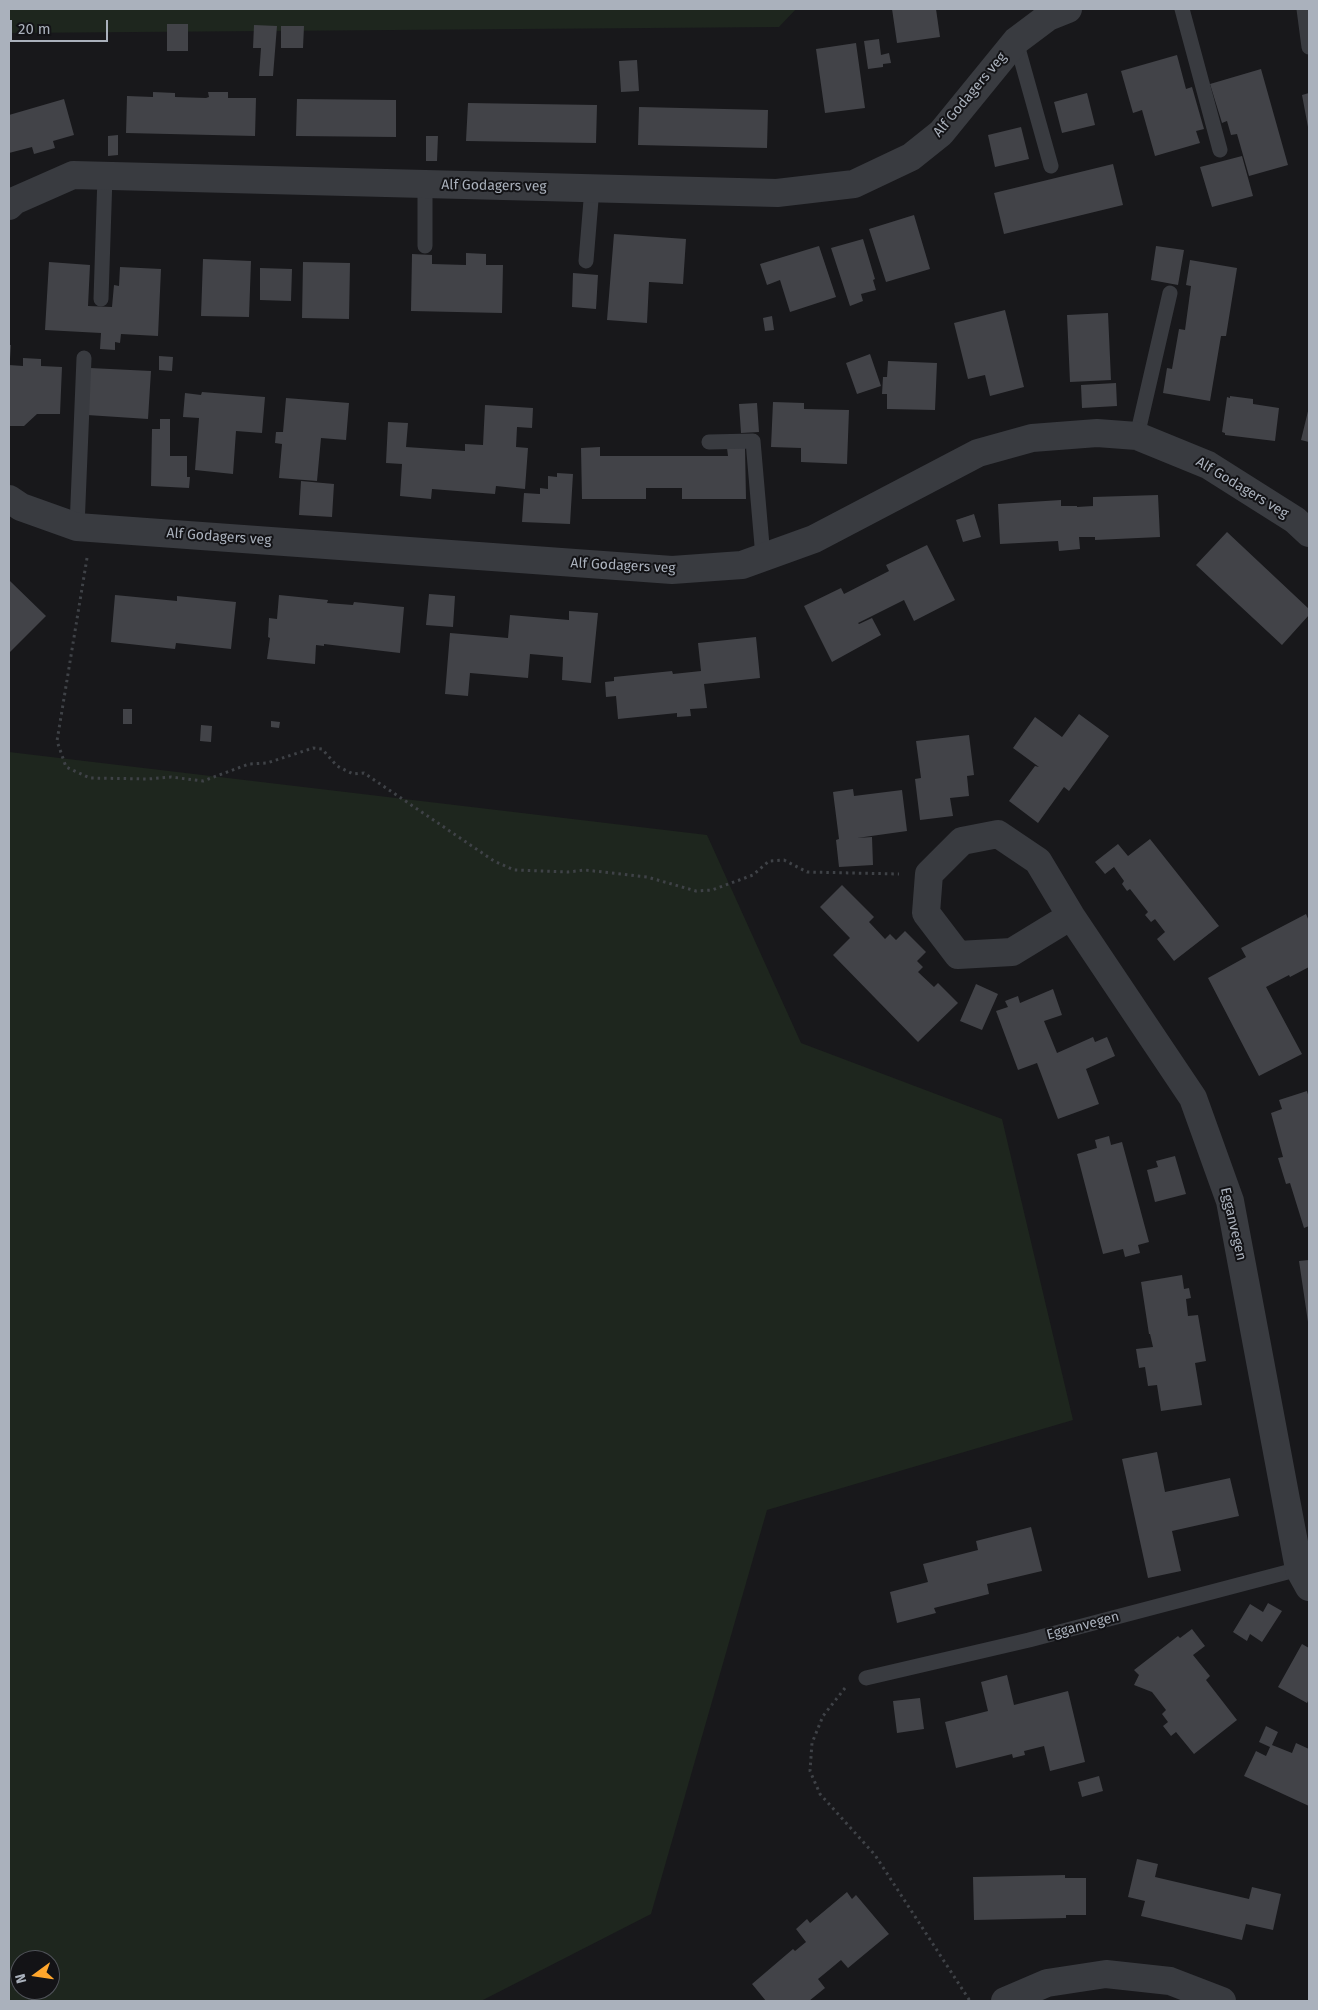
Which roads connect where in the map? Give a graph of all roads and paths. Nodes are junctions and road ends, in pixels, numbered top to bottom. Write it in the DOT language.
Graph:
graph roads {
  1 [pos="1068,9"];
  2 [pos="1182,9"];
  3 [pos="1304,9"];
  4 [pos="1016,41"];
  5 [pos="1309,47"];
  6 [pos="1220,150"];
  7 [pos="1051,166"];
  8 [pos="105,176"];
  9 [pos="425,184"];
  10 [pos="592,188"];
  11 [pos="9,206"];
  12 [pos="424,246"];
  13 [pos="586,261"];
  14 [pos="1170,293"];
  15 [pos="101,299"];
  16 [pos="84,358"];
  17 [pos="1137,436"];
  18 [pos="710,442"];
  19 [pos="9,498"];
  20 [pos="85,527"];
  21 [pos="1309,533"];
  22 [pos="763,557"];
  23 [pos="929,874"];
  24 [pos="1071,916"];
  25 [pos="1304,1578"];
  26 [pos="866,1678"];
  27 [pos="970,2001"];
  28 [pos="1005,2001"];
  29 [pos="1222,2001"];
  1 -- 4 [label="street, Alf Godagers veg"];
  2 -- 6 [label="lane"];
  3 -- 5 [label="lane"];
  4 -- 7 [label="lane"];
  4 -- 10 [label="street, Alf Godagers veg"];
  8 -- 9 [label="street, Alf Godagers veg"];
  8 -- 11 [label="street, Alf Godagers veg"];
  8 -- 15 [label="lane"];
  9 -- 10 [label="street, Alf Godagers veg"];
  9 -- 12 [label="lane"];
  10 -- 13 [label="lane"];
  14 -- 17 [label="lane"];
  16 -- 20 [label="lane"];
  17 -- 21 [label="street, Alf Godagers veg"];
  17 -- 22 [label="street, Alf Godagers veg"];
  18 -- 22 [label="lane"];
  19 -- 20 [label="street, Alf Godagers veg"];
  20 -- 22 [label="street, Alf Godagers veg"];
  20 -- 23 [label="path"];
  23 -- 24 [label="street, Egganvegen"];
  23 -- 24 [label="street"];
  24 -- 25 [label="street, Egganvegen"];
  25 -- 26 [label="lane, Egganvegen"];
  26 -- 27 [label="path"];
  28 -- 29 [label="street"];
}
